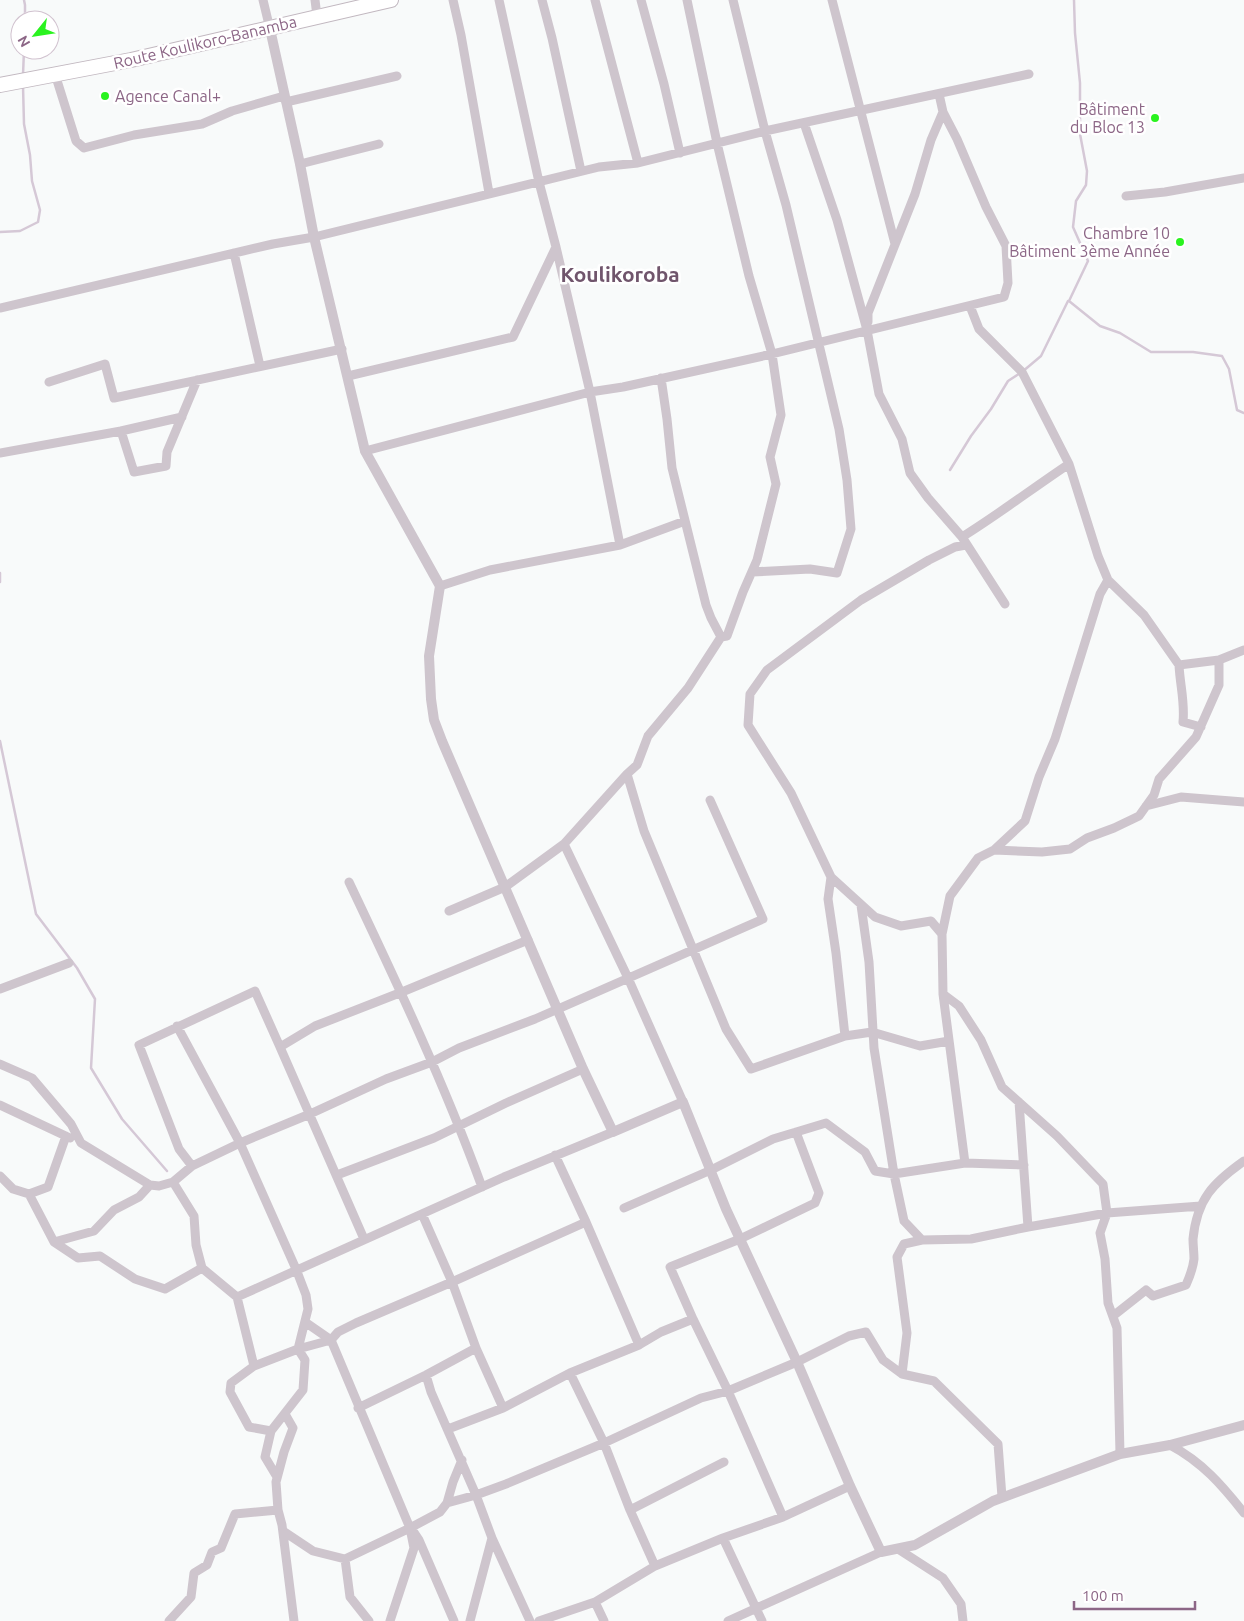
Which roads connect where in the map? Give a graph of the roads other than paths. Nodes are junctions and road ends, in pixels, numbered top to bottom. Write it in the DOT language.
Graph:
graph roads {
  1 [pos="263,0"];
  2 [pos="315,0"];
  3 [pos="391,0"];
  4 [pos="453,0"];
  5 [pos="499,0"];
  6 [pos="542,0"];
  7 [pos="595,0"];
  8 [pos="641,0"];
  9 [pos="687,0"];
  10 [pos="733,0"];
  11 [pos="832,0"];
  12 [pos="317,16"];
  13 [pos="270,28"];
  14 [pos="55,74"];
  15 [pos="1029,74"];
  16 [pos="397,76"];
  17 [pos="0,85"];
  18 [pos="939,94"];
  19 [pos="285,99"];
  20 [pos="860,112"];
  21 [pos="943,112"];
  22 [pos="804,123"];
  23 [pos="765,132"];
  24 [pos="717,143"];
  25 [pos="379,144"];
  26 [pos="680,153"];
  27 [pos="638,163"];
  28 [pos="300,164"];
  29 [pos="581,171"];
  30 [pos="1244,178"];
  31 [pos="539,182"];
  32 [pos="489,193"];
  33 [pos="1126,196"];
  34 [pos="314,237"];
  35 [pos="895,244"];
  36 [pos="556,247"];
  37 [pos="234,253"];
  38 [pos="970,306"];
  39 [pos="0,308"];
  40 [pos="867,330"];
  41 [pos="818,342"];
  42 [pos="342,349"];
  43 [pos="772,354"];
  44 [pos="260,366"];
  45 [pos="348,376"];
  46 [pos="661,378"];
  47 [pos="197,380"];
  48 [pos="49,382"];
  49 [pos="590,392"];
  50 [pos="182,417"];
  51 [pos="120,431"];
  52 [pos="365,451"];
  53 [pos="0,453"];
  54 [pos="1069,464"];
  55 [pos="685,521"];
  56 [pos="964,541"];
  57 [pos="620,545"];
  58 [pos="752,572"];
  59 [pos="1108,580"];
  60 [pos="440,586"];
  61 [pos="1005,604"];
  62 [pos="721,637"];
  63 [pos="1244,650"];
  64 [pos="1219,660"];
  65 [pos="1180,665"];
  66 [pos="1201,727"];
  67 [pos="627,774"];
  68 [pos="710,800"];
  69 [pos="1244,802"];
  70 [pos="1146,806"];
  71 [pos="564,844"];
  72 [pos="994,850"];
  73 [pos="832,877"];
  74 [pos="349,882"];
  75 [pos="505,887"];
  76 [pos="861,905"];
  77 [pos="449,911"];
  78 [pos="942,934"];
  79 [pos="528,940"];
  80 [pos="693,949"];
  81 [pos="70,963"];
  82 [pos="628,978"];
  83 [pos="0,989"];
  84 [pos="402,992"];
  85 [pos="943,994"];
  86 [pos="557,1008"];
  87 [pos="178,1026"];
  88 [pos="872,1032"];
  89 [pos="845,1036"];
  90 [pos="949,1041"];
  91 [pos="280,1047"];
  92 [pos="432,1062"];
  93 [pos="0,1064"];
  94 [pos="583,1069"];
  95 [pos="683,1102"];
  96 [pos="1019,1102"];
  97 [pos="0,1105"];
  98 [pos="310,1114"];
  99 [pos="460,1126"];
  100 [pos="613,1132"];
  101 [pos="796,1132"];
  102 [pos="66,1136"];
  103 [pos="81,1143"];
  104 [pos="240,1143"];
  105 [pos="555,1155"];
  106 [pos="1244,1161"];
  107 [pos="965,1163"];
  108 [pos="1024,1165"];
  109 [pos="192,1166"];
  110 [pos="711,1170"];
  111 [pos="894,1174"];
  112 [pos="337,1175"];
  113 [pos="0,1176"];
  114 [pos="173,1182"];
  115 [pos="150,1184"];
  116 [pos="482,1187"];
  117 [pos="29,1194"];
  118 [pos="1201,1206"];
  119 [pos="624,1208"];
  120 [pos="1107,1213"];
  121 [pos="422,1214"];
  122 [pos="586,1222"];
  123 [pos="1028,1227"];
  124 [pos="364,1239"];
  125 [pos="740,1240"];
  126 [pos="922,1240"];
  127 [pos="54,1242"];
  128 [pos="202,1268"];
  129 [pos="296,1269"];
  130 [pos="452,1282"];
  131 [pos="237,1296"];
  132 [pos="1113,1316"];
  133 [pos="693,1319"];
  134 [pos="305,1322"];
  135 [pos="331,1340"];
  136 [pos="639,1345"];
  137 [pos="476,1348"];
  138 [pos="298,1349"];
  139 [pos="797,1362"];
  140 [pos="254,1366"];
  141 [pos="570,1373"];
  142 [pos="902,1374"];
  143 [pos="426,1375"];
  144 [pos="728,1391"];
  145 [pos="358,1408"];
  146 [pos="503,1408"];
  147 [pos="285,1414"];
  148 [pos="1244,1425"];
  149 [pos="448,1429"];
  150 [pos="271,1431"];
  151 [pos="604,1443"];
  152 [pos="1170,1445"];
  153 [pos="1120,1454"];
  154 [pos="462,1460"];
  155 [pos="724,1462"];
  156 [pos="277,1477"];
  157 [pos="850,1486"];
  158 [pos="476,1495"];
  159 [pos="1002,1497"];
  160 [pos="447,1503"];
  161 [pos="278,1510"];
  162 [pos="630,1510"];
  163 [pos="1244,1513"];
  164 [pos="783,1517"];
  165 [pos="410,1528"];
  166 [pos="283,1531"];
  167 [pos="492,1538"];
  168 [pos="723,1538"];
  169 [pos="898,1549"];
  170 [pos="881,1552"];
  171 [pos="345,1558"];
  172 [pos="655,1566"];
  173 [pos="595,1602"];
  174 [pos="756,1608"];
  175 [pos="169,1621"];
  176 [pos="294,1621"];
  177 [pos="369,1621"];
  178 [pos="390,1621"];
  179 [pos="454,1621"];
  180 [pos="470,1621"];
  181 [pos="530,1621"];
  182 [pos="539,1621"];
  183 [pos="604,1621"];
  184 [pos="728,1621"];
  185 [pos="762,1621"];
  186 [pos="963,1621"];
  1 -- 13 [label="street"];
  2 -- 12 [label="street"];
  3 -- 12 [label="main road, Route Koulikoro-Banamba"];
  4 -- 32 [label="street"];
  5 -- 31 [label="street"];
  6 -- 29 [label="street"];
  7 -- 27 [label="street"];
  8 -- 26 [label="street"];
  9 -- 24 [label="street"];
  10 -- 23 [label="street"];
  11 -- 20 [label="street"];
  12 -- 13 [label="main road, Route Koulikoro-Banamba"];
  13 -- 14 [label="main road, Route Koulikoro-Banamba"];
  13 -- 19 [label="street"];
  14 -- 17 [label="main road, Route Koulikoro-Banamba"];
  14 -- 19 [label="street"];
  15 -- 18 [label="street"];
  16 -- 19 [label="street"];
  18 -- 20 [label="street"];
  18 -- 21 [label="street"];
  19 -- 28 [label="street"];
  20 -- 22 [label="street"];
  20 -- 35 [label="street"];
  21 -- 35 [label="street"];
  21 -- 38 [label="street"];
  22 -- 23 [label="street"];
  22 -- 40 [label="street"];
  23 -- 24 [label="street"];
  23 -- 41 [label="street"];
  24 -- 26 [label="street"];
  24 -- 43 [label="street"];
  25 -- 28 [label="street"];
  26 -- 27 [label="street"];
  27 -- 29 [label="street"];
  28 -- 34 [label="street"];
  29 -- 31 [label="street"];
  30 -- 33 [label="street"];
  31 -- 32 [label="street"];
  31 -- 36 [label="street"];
  32 -- 34 [label="street"];
  34 -- 37 [label="street"];
  34 -- 42 [label="street"];
  35 -- 40 [label="street"];
  36 -- 45 [label="street"];
  36 -- 49 [label="street"];
  37 -- 39 [label="street"];
  37 -- 44 [label="street"];
  38 -- 40 [label="street"];
  38 -- 54 [label="street"];
  40 -- 41 [label="street"];
  40 -- 56 [label="street"];
  41 -- 43 [label="street"];
  41 -- 58 [label="street"];
  42 -- 44 [label="street"];
  42 -- 45 [label="street"];
  43 -- 46 [label="street"];
  43 -- 58 [label="street"];
  44 -- 47 [label="street"];
  45 -- 52 [label="street"];
  46 -- 49 [label="street"];
  46 -- 55 [label="street"];
  47 -- 48 [label="street"];
  47 -- 50 [label="street"];
  49 -- 52 [label="street"];
  49 -- 57 [label="street"];
  50 -- 51 [label="street"];
  50 -- 51 [label="street"];
  51 -- 53 [label="street"];
  52 -- 60 [label="street"];
  54 -- 56 [label="street"];
  54 -- 59 [label="street"];
  55 -- 57 [label="street"];
  55 -- 62 [label="street"];
  56 -- 61 [label="street"];
  56 -- 73 [label="street"];
  57 -- 60 [label="street"];
  58 -- 62 [label="street"];
  59 -- 65 [label="street"];
  59 -- 72 [label="street"];
  60 -- 75 [label="street"];
  62 -- 67 [label="street"];
  63 -- 64 [label="street"];
  64 -- 65 [label="street"];
  64 -- 66 [label="street"];
  65 -- 66 [label="street"];
  66 -- 70 [label="street"];
  67 -- 71 [label="street"];
  67 -- 80 [label="street"];
  68 -- 80 [label="street"];
  69 -- 70 [label="street"];
  70 -- 72 [label="street"];
  71 -- 75 [label="street"];
  71 -- 82 [label="street"];
  72 -- 78 [label="street"];
  73 -- 76 [label="street"];
  73 -- 89 [label="street"];
  74 -- 84 [label="street"];
  75 -- 77 [label="street"];
  75 -- 79 [label="street"];
  76 -- 78 [label="street"];
  76 -- 88 [label="street"];
  78 -- 85 [label="street"];
  79 -- 84 [label="street"];
  79 -- 86 [label="street"];
  80 -- 82 [label="street"];
  80 -- 89 [label="street"];
  81 -- 83 [label="street"];
  82 -- 86 [label="street"];
  82 -- 95 [label="street"];
  84 -- 91 [label="street"];
  84 -- 92 [label="street"];
  85 -- 90 [label="street"];
  85 -- 96 [label="street"];
  86 -- 92 [label="street"];
  86 -- 94 [label="street"];
  87 -- 91 [label="street"];
  87 -- 104 [label="street"];
  87 -- 109 [label="street"];
  88 -- 89 [label="street"];
  88 -- 90 [label="street"];
  88 -- 111 [label="street"];
  90 -- 107 [label="street"];
  91 -- 98 [label="street"];
  92 -- 98 [label="street"];
  92 -- 99 [label="street"];
  93 -- 103 [label="street"];
  94 -- 99 [label="street"];
  94 -- 100 [label="street"];
  95 -- 100 [label="street"];
  95 -- 110 [label="street"];
  96 -- 108 [label="street"];
  96 -- 120 [label="street"];
  97 -- 102 [label="street"];
  98 -- 104 [label="street"];
  98 -- 112 [label="street"];
  99 -- 112 [label="street"];
  99 -- 116 [label="street"];
  100 -- 105 [label="street"];
  101 -- 110 [label="street"];
  101 -- 111 [label="street"];
  101 -- 125 [label="street"];
  102 -- 103 [label="street"];
  102 -- 117 [label="street"];
  103 -- 115 [label="street"];
  104 -- 109 [label="street"];
  104 -- 129 [label="street"];
  105 -- 116 [label="street"];
  105 -- 122 [label="street"];
  106 -- 118 [label="street"];
  107 -- 108 [label="street"];
  107 -- 111 [label="street"];
  108 -- 123 [label="street"];
  109 -- 114 [label="street"];
  110 -- 119 [label="street"];
  110 -- 125 [label="street"];
  111 -- 126 [label="street"];
  112 -- 124 [label="street"];
  113 -- 117 [label="street"];
  114 -- 115 [label="street"];
  114 -- 128 [label="street"];
  115 -- 127 [label="street"];
  116 -- 121 [label="street"];
  117 -- 127 [label="street"];
  118 -- 120 [label="street"];
  118 -- 132 [label="street"];
  120 -- 123 [label="street"];
  120 -- 132 [label="street"];
  121 -- 124 [label="street"];
  121 -- 130 [label="street"];
  122 -- 130 [label="street"];
  122 -- 136 [label="street"];
  123 -- 126 [label="street"];
  124 -- 129 [label="street"];
  125 -- 133 [label="street"];
  125 -- 139 [label="street"];
  126 -- 142 [label="street"];
  127 -- 128 [label="street"];
  128 -- 131 [label="street"];
  129 -- 131 [label="street"];
  129 -- 134 [label="street"];
  130 -- 135 [label="street"];
  130 -- 137 [label="street"];
  131 -- 140 [label="street"];
  132 -- 153 [label="street"];
  133 -- 136 [label="street"];
  133 -- 144 [label="street"];
  134 -- 135 [label="street"];
  134 -- 138 [label="street"];
  135 -- 138 [label="street"];
  135 -- 145 [label="street"];
  136 -- 141 [label="street"];
  137 -- 143 [label="street"];
  137 -- 146 [label="street"];
  138 -- 140 [label="street"];
  138 -- 147 [label="street"];
  139 -- 142 [label="street"];
  139 -- 144 [label="street"];
  139 -- 157 [label="street"];
  140 -- 150 [label="street"];
  141 -- 146 [label="street"];
  141 -- 151 [label="street"];
  142 -- 159 [label="street"];
  143 -- 145 [label="street"];
  143 -- 149 [label="street"];
  144 -- 151 [label="street"];
  144 -- 164 [label="street"];
  145 -- 165 [label="street"];
  146 -- 149 [label="street"];
  147 -- 150 [label="street"];
  147 -- 156 [label="street"];
  148 -- 152 [label="street"];
  149 -- 154 [label="street"];
  150 -- 156 [label="street"];
  151 -- 158 [label="street"];
  151 -- 162 [label="street"];
  152 -- 153 [label="street"];
  152 -- 163 [label="street"];
  153 -- 159 [label="street"];
  154 -- 158 [label="street"];
  154 -- 160 [label="street"];
  155 -- 162 [label="street"];
  156 -- 161 [label="street"];
  157 -- 164 [label="street"];
  157 -- 170 [label="street"];
  158 -- 160 [label="street"];
  158 -- 167 [label="street"];
  159 -- 169 [label="street"];
  160 -- 165 [label="street"];
  161 -- 166 [label="street"];
  161 -- 175 [label="street"];
  162 -- 172 [label="street"];
  164 -- 168 [label="street"];
  165 -- 171 [label="street"];
  165 -- 178 [label="street"];
  165 -- 179 [label="street"];
  166 -- 171 [label="street"];
  166 -- 176 [label="street"];
  167 -- 180 [label="street"];
  167 -- 181 [label="street"];
  168 -- 172 [label="street"];
  168 -- 174 [label="street"];
  169 -- 170 [label="street"];
  169 -- 186 [label="street"];
  170 -- 174 [label="street"];
  171 -- 177 [label="street"];
  172 -- 173 [label="street"];
  173 -- 182 [label="street"];
  173 -- 183 [label="street"];
  174 -- 184 [label="street"];
  174 -- 185 [label="street"];
}
